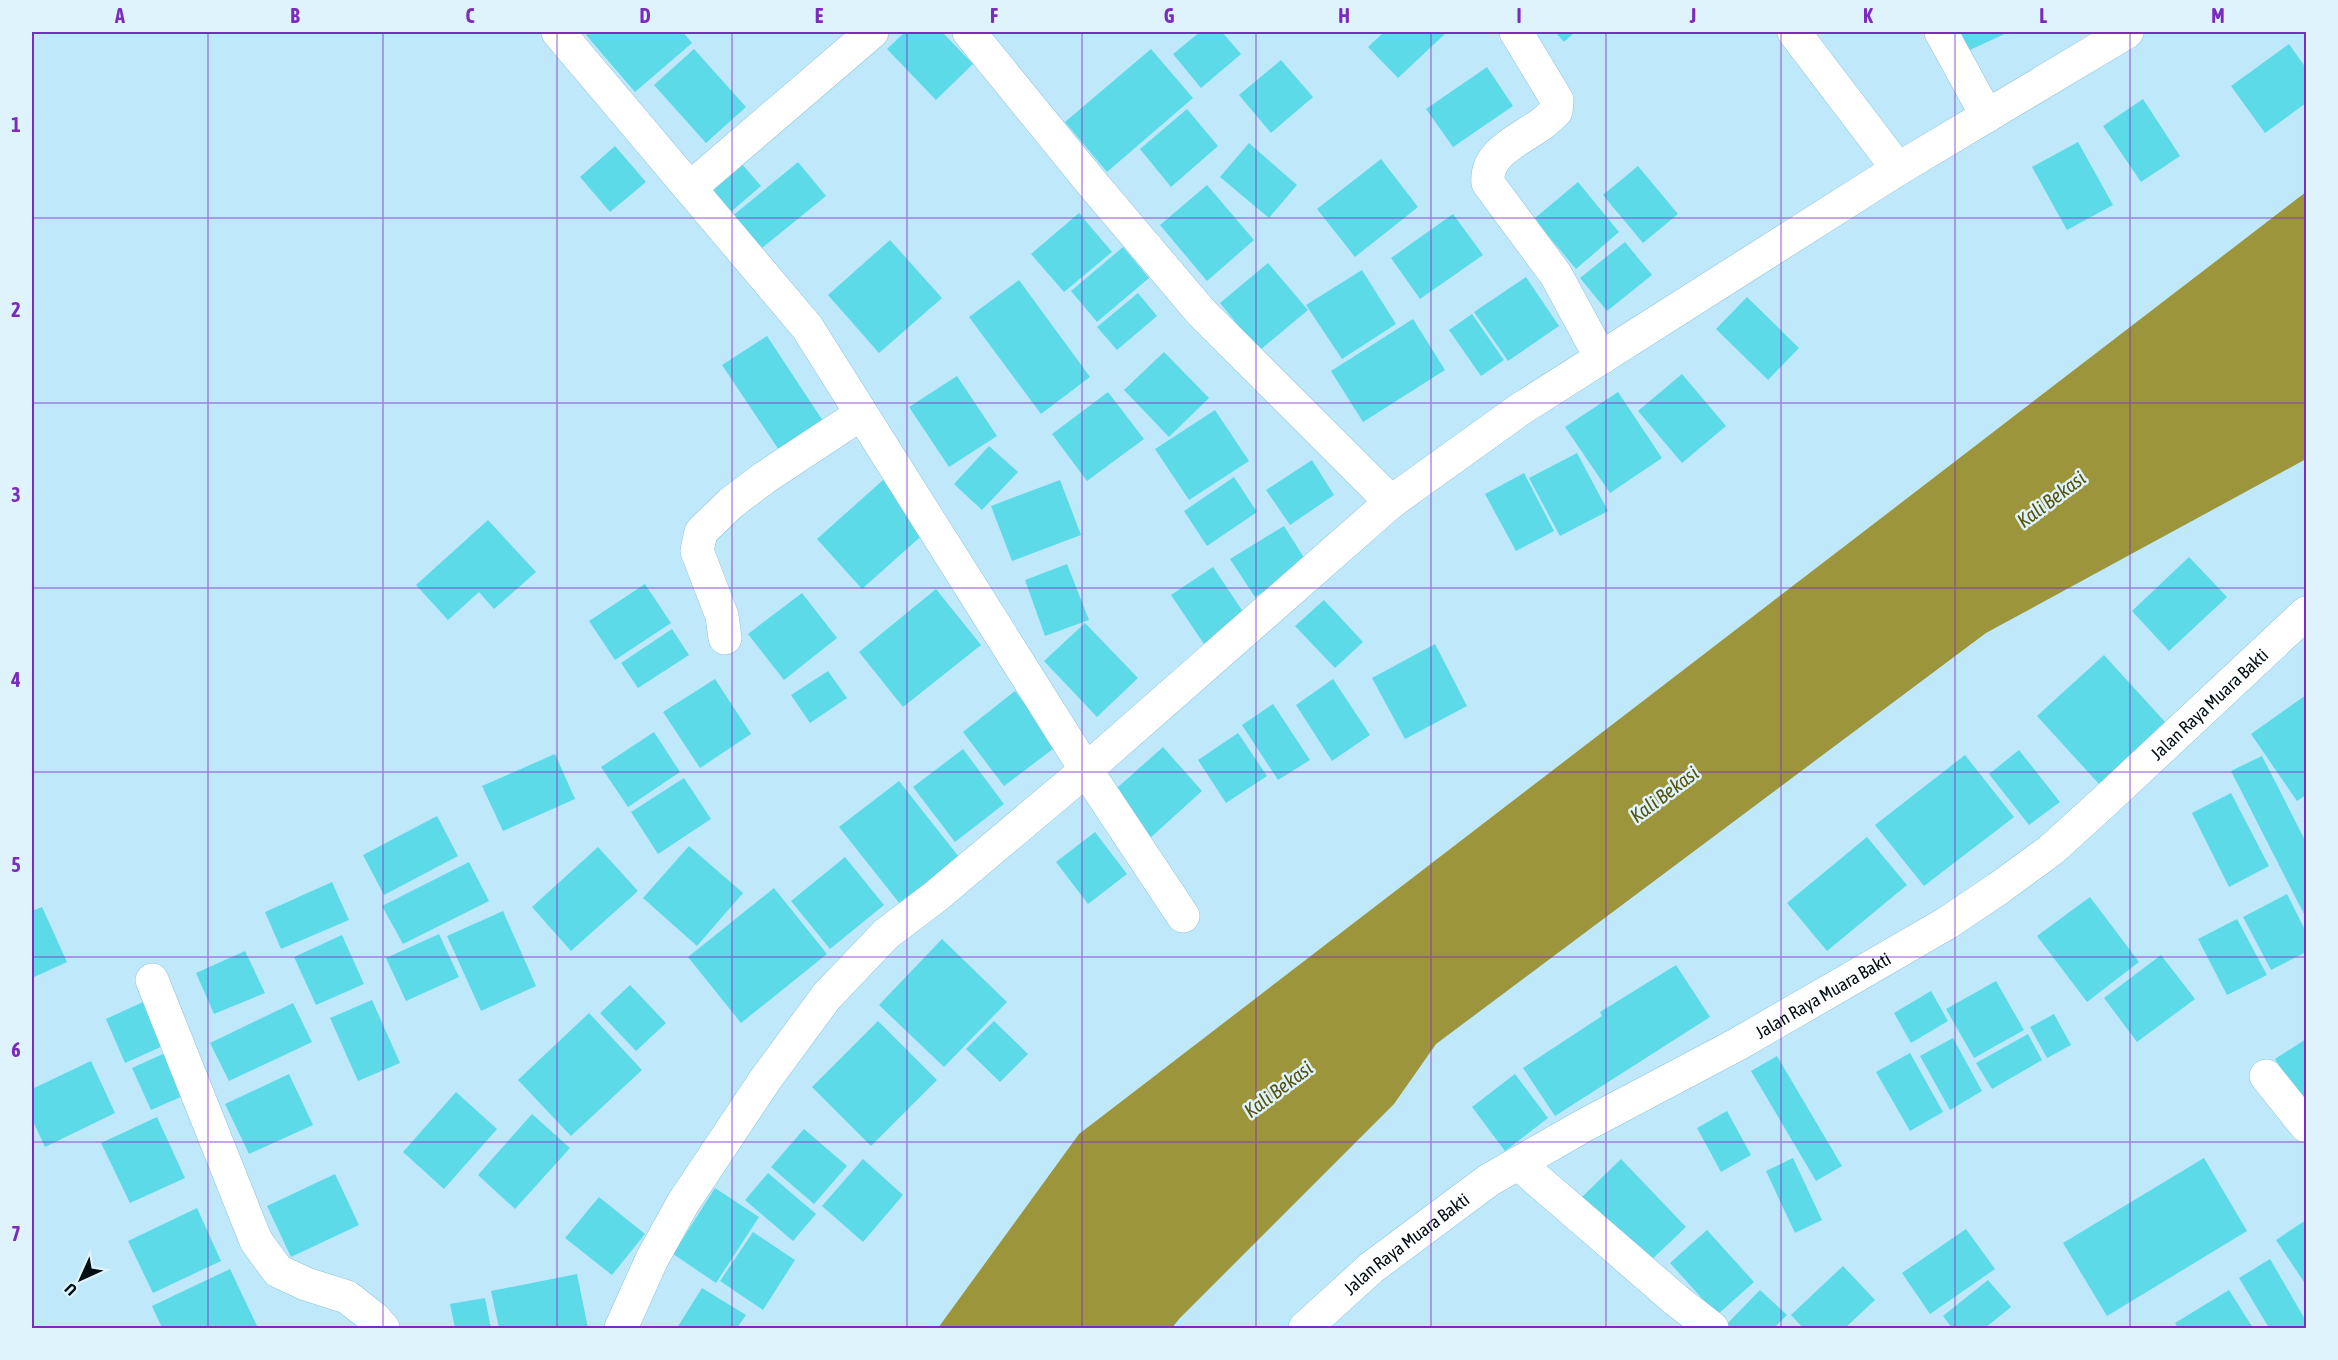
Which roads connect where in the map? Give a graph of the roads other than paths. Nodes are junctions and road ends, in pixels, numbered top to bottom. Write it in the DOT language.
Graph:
graph roads {
  1 [pos="558,32"];
  2 [pos="872,32"];
  3 [pos="969,32"];
  4 [pos="1516,32"];
  5 [pos="1794,32"];
  6 [pos="1941,32"];
  7 [pos="2127,32"];
  8 [pos="1987,116"];
  9 [pos="1898,169"];
  10 [pos="690,188"];
  11 [pos="1601,358"];
  12 [pos="861,414"];
  13 [pos="1391,502"];
  14 [pos="2307,613"];
  15 [pos="724,638"];
  16 [pos="1086,770"];
  17 [pos="1183,916"];
  18 [pos="152,980"];
  19 [pos="2266,1076"];
  20 [pos="2307,1126"];
  21 [pos="1519,1164"];
  22 [pos="370,1325"];
  23 [pos="621,1329"];
  24 [pos="1305,1329"];
  25 [pos="1712,1329"];
  1 -- 10 [label="street"];
  2 -- 10 [label="street"];
  3 -- 13 [label="street"];
  4 -- 11 [label="street"];
  5 -- 9 [label="street"];
  6 -- 8 [label="street"];
  7 -- 8 [label="street"];
  8 -- 9 [label="street"];
  9 -- 11 [label="street"];
  10 -- 12 [label="street"];
  11 -- 13 [label="street"];
  12 -- 15 [label="street"];
  12 -- 16 [label="street"];
  13 -- 16 [label="street"];
  14 -- 21 [label="street, Jalan Raya Muara Bakti"];
  16 -- 17 [label="street"];
  16 -- 23 [label="street"];
  18 -- 22 [label="street"];
  19 -- 20 [label="street"];
  21 -- 24 [label="street, Jalan Raya Muara Bakti"];
  21 -- 25 [label="street"];
}
